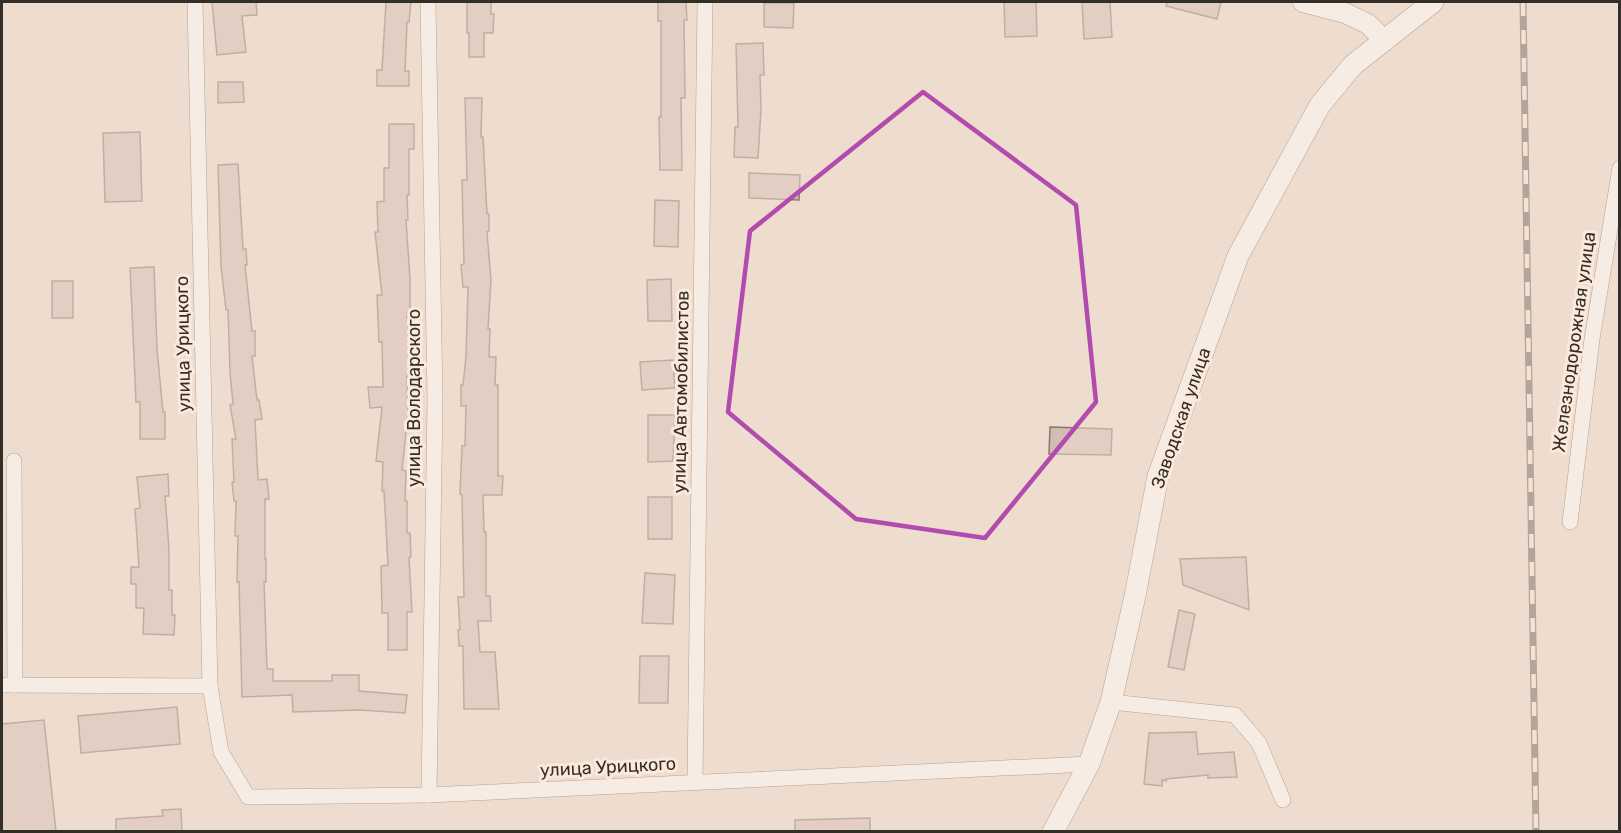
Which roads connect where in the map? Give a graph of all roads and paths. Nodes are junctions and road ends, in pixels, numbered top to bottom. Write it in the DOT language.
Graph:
graph roads {
  1 [pos="195,2"];
  2 [pos="428,2"];
  3 [pos="705,2"];
  4 [pos="1303,2"];
  5 [pos="1432,2"];
  6 [pos="1385,41"];
  7 [pos="1620,168"];
  8 [pos="14,460"];
  9 [pos="1570,522"];
  10 [pos="8,685"];
  11 [pos="210,686"];
  12 [pos="1111,702"];
  13 [pos="1089,764"];
  14 [pos="695,782"];
  15 [pos="429,795"];
  16 [pos="1283,800"];
  17 [pos="1053,831"];
  1 -- 11 [label="street, улица Урицкого"];
  2 -- 15 [label="street, улица Володарского"];
  3 -- 14 [label="street, улица Автомобилистов"];
  4 -- 6 [label="street"];
  5 -- 6 [label="main road, Заводская улица"];
  6 -- 12 [label="main road, Заводская улица"];
  7 -- 9 [label="street, Железнодорожная улица"];
  8 -- 10 [label="street"];
  10 -- 11 [label="street"];
  11 -- 15 [label="street, улица Урицкого"];
  12 -- 13 [label="main road, Заводская улица"];
  12 -- 16 [label="street"];
  13 -- 14 [label="street, улица Урицкого"];
  13 -- 17 [label="main road, Заводская улица"];
  14 -- 15 [label="street, улица Урицкого"];
}
